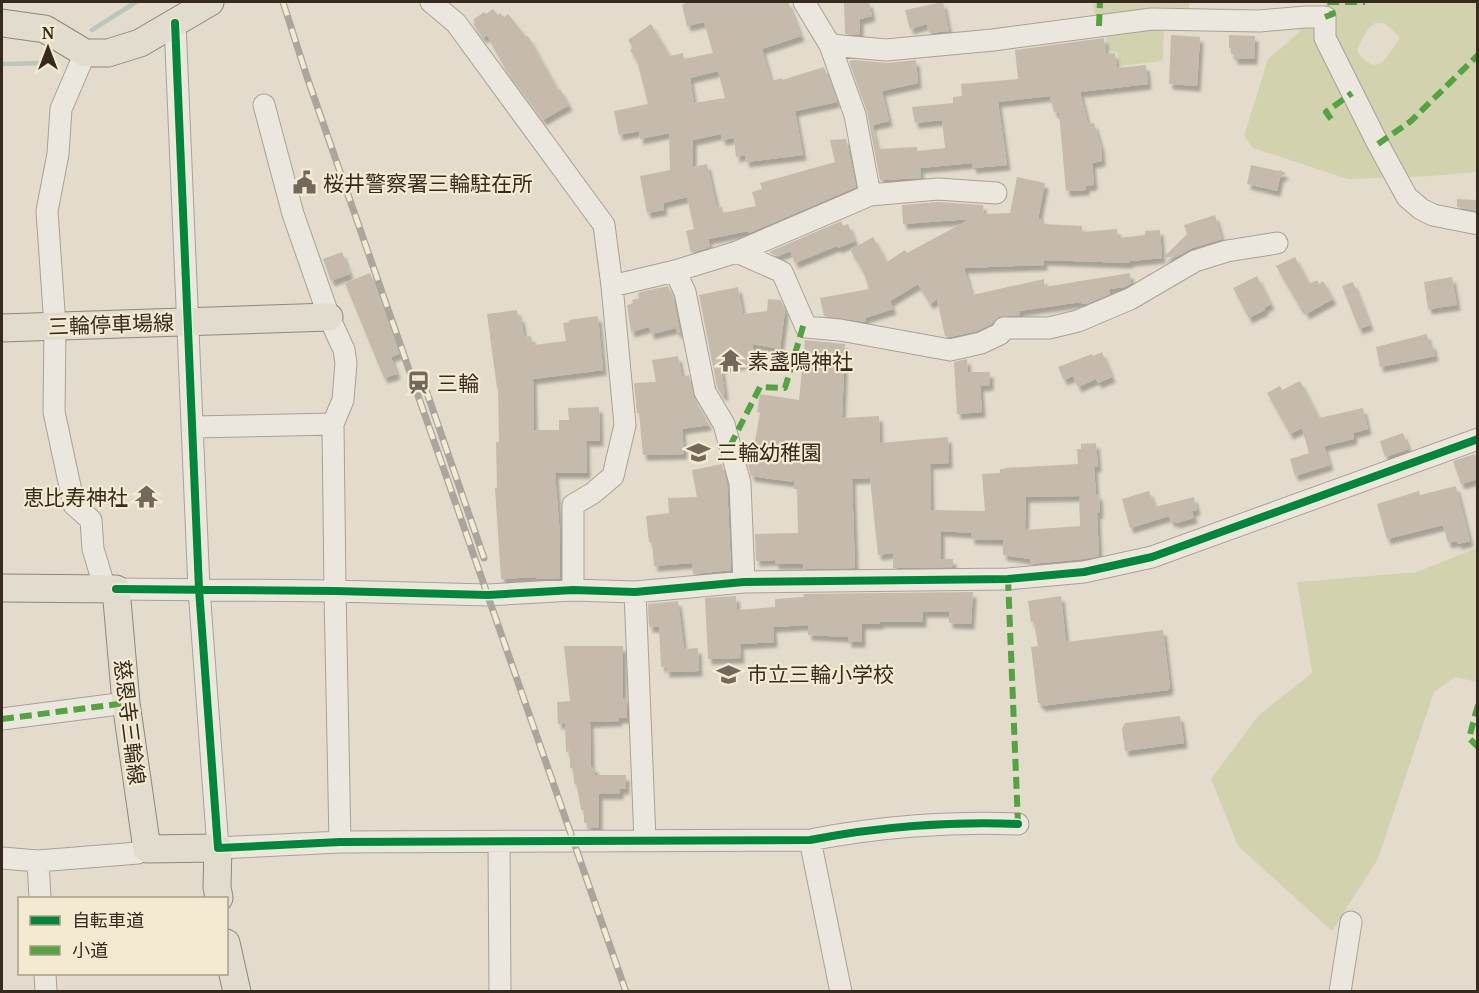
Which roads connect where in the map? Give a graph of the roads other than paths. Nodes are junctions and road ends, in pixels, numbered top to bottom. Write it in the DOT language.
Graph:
graph roads {
  1 [pos="210,2"];
  2 [pos="431,2"];
  3 [pos="804,2"];
  4 [pos="2,23"];
  5 [pos="176,23"];
  6 [pos="830,45"];
  7 [pos="85,53"];
  8 [pos="264,105"];
  9 [pos="996,193"];
  10 [pos="870,195"];
  11 [pos="1478,224"];
  12 [pos="1277,243"];
  13 [pos="737,252"];
  14 [pos="675,271"];
  15 [pos="612,286"];
  16 [pos="329,317"];
  17 [pos="186,321"];
  18 [pos="55,326"];
  19 [pos="2,328"];
  20 [pos="333,424"];
  21 [pos="192,427"];
  22 [pos="1478,439"];
  23 [pos="744,582"];
  24 [pos="2,588"];
  25 [pos="110,589"];
  26 [pos="199,589"];
  27 [pos="573,590"];
  28 [pos="334,591"];
  29 [pos="635,592"];
  30 [pos="126,703"];
  31 [pos="2,719"];
  32 [pos="1018,824"];
  33 [pos="645,840"];
  34 [pos="810,840"];
  35 [pos="340,842"];
  36 [pos="499,842"];
  37 [pos="218,848"];
  38 [pos="147,849"];
  39 [pos="2,858"];
  40 [pos="38,861"];
  41 [pos="40,897"];
  42 [pos="219,897"];
  43 [pos="1351,921"];
  44 [pos="228,952"];
  45 [pos="45,975"];
  46 [pos="46,992"];
  47 [pos="237,992"];
  48 [pos="500,992"];
  49 [pos="841,992"];
  50 [pos="1340,992"];
  1 -- 5 [label="main road"];
  2 -- 15 [label="street"];
  3 -- 6 [label="street"];
  4 -- 7 [label="main road"];
  5 -- 7 [label="main road"];
  5 -- 17 [label="street"];
  6 -- 10 [label="street"];
  6 -- 11 [label="street"];
  7 -- 18 [label="street"];
  8 -- 16 [label="street"];
  9 -- 10 [label="street"];
  10 -- 13 [label="street"];
  12 -- 13 [label="street"];
  13 -- 14 [label="street"];
  14 -- 15 [label="street"];
  14 -- 23 [label="street"];
  15 -- 27 [label="street"];
  16 -- 17 [label="main road, 三輪停車場線"];
  16 -- 20 [label="street"];
  17 -- 18 [label="main road, 三輪停車場線"];
  17 -- 21 [label="street"];
  18 -- 19 [label="main road, 三輪停車場線"];
  18 -- 25 [label="street"];
  20 -- 21 [label="street"];
  20 -- 28 [label="street"];
  21 -- 26 [label="street"];
  22 -- 23 [label="street"];
  23 -- 29 [label="street"];
  24 -- 25 [label="main road"];
  25 -- 26 [label="street"];
  25 -- 30 [label="main road, 慈恩寺三輪線"];
  26 -- 28 [label="street"];
  26 -- 37 [label="street"];
  27 -- 28 [label="street"];
  27 -- 29 [label="street"];
  28 -- 35 [label="street"];
  29 -- 33 [label="street"];
  30 -- 31 [label="street"];
  30 -- 38 [label="main road, 慈恩寺三輪線"];
  32 -- 34 [label="street"];
  33 -- 34 [label="street"];
  33 -- 36 [label="street"];
  34 -- 49 [label="street"];
  35 -- 36 [label="street"];
  35 -- 37 [label="street"];
  36 -- 48 [label="street"];
  37 -- 38 [label="main road"];
  37 -- 42 [label="main road"];
  38 -- 40 [label="street"];
  39 -- 40 [label="street"];
  40 -- 41 [label="street"];
  43 -- 50 [label="street"];
  44 -- 47 [label="main road"];
  45 -- 46 [label="street"];
}
